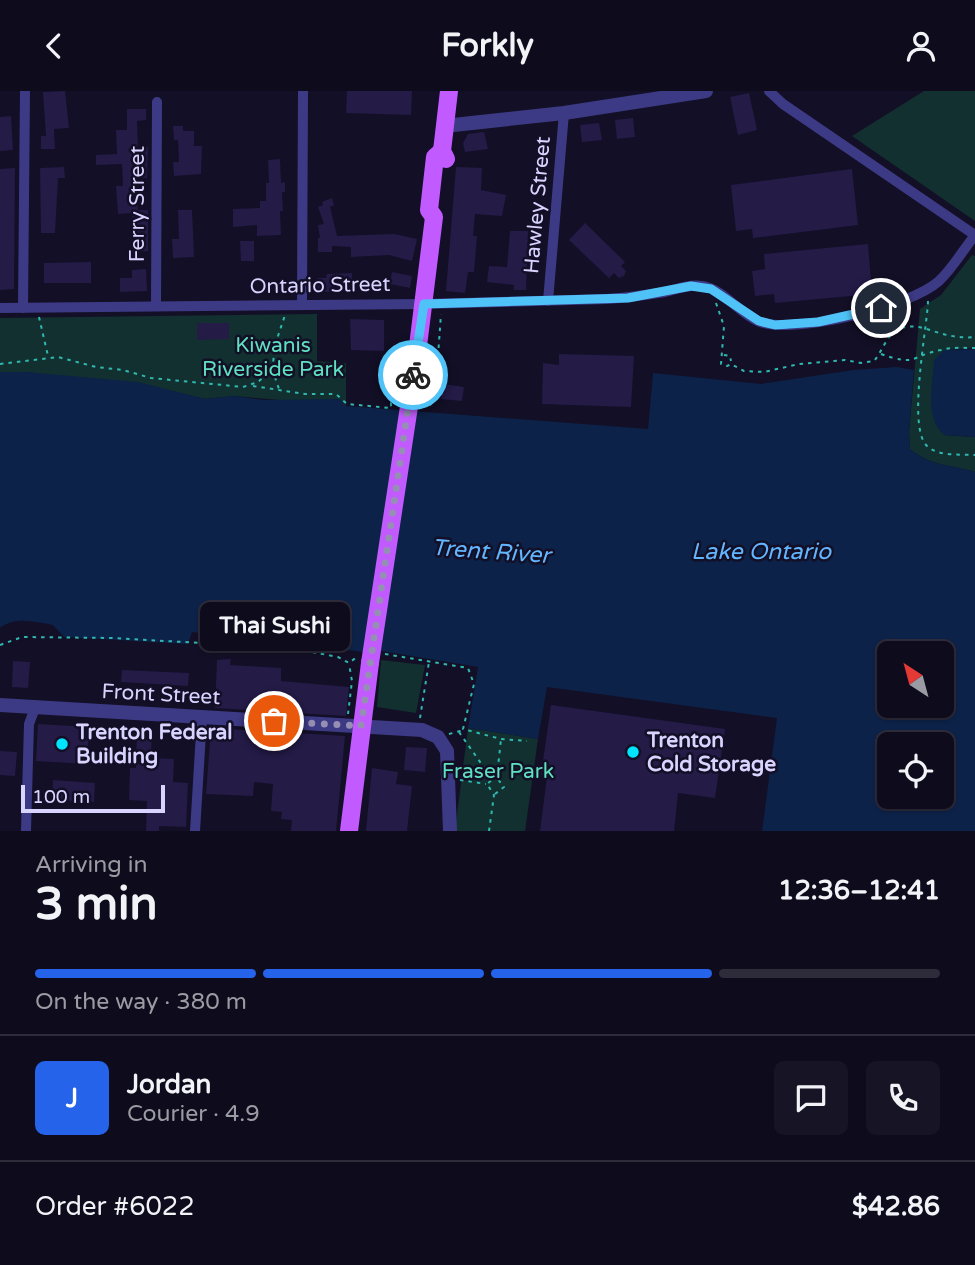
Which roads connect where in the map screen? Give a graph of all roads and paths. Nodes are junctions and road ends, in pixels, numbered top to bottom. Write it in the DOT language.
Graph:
graph roads {
  1 [pos="25,91"];
  2 [pos="303,91"];
  3 [pos="449,91"];
  4 [pos="706,91"];
  5 [pos="769,91"];
  6 [pos="157,102"];
  7 [pos="564,113"];
  8 [pos="444,126"];
  9 [pos="975,235"];
  10 [pos="711,289"];
  11 [pos="928,289"];
  12 [pos="548,301"];
  13 [pos="424,304"];
  14 [pos="285,305"];
  15 [pos="302,305"];
  16 [pos="156,306"];
  17 [pos="40,307"];
  18 [pos="0,308"];
  19 [pos="23,308"];
  20 [pos="924,326"];
  21 [pos="975,337"];
  22 [pos="975,348"];
  23 [pos="880,354"];
  24 [pos="723,355"];
  25 [pos="48,356"];
  26 [pos="922,357"];
  27 [pos="0,364"];
  28 [pos="731,364"];
  29 [pos="272,369"];
  30 [pos="251,385"];
  31 [pos="279,390"];
  32 [pos="385,407"];
  33 [pos="975,455"];
  34 [pos="203,643"];
  35 [pos="0,645"];
  36 [pos="429,661"];
  37 [pos="349,663"];
  38 [pos="0,705"];
  39 [pos="35,708"];
  40 [pos="202,717"];
  41 [pos="354,726"];
  42 [pos="418,730"];
  43 [pos="458,731"];
  44 [pos="466,731"];
  45 [pos="501,739"];
  46 [pos="527,741"];
  47 [pos="496,777"];
  48 [pos="457,779"];
  49 [pos="492,780"];
  50 [pos="487,784"];
  51 [pos="494,795"];
  52 [pos="26,831"];
  53 [pos="195,831"];
  54 [pos="349,831"];
  55 [pos="450,831"];
  56 [pos="489,831"];
  1 -- 19 [label="street"];
  2 -- 15 [label="street"];
  3 -- 8 [label="main road"];
  4 -- 7 [label="street"];
  5 -- 9 [label="street"];
  6 -- 16 [label="street, Ferry Street"];
  7 -- 8 [label="street"];
  7 -- 12 [label="street, Hawley Street"];
  8 -- 13 [label="main road"];
  9 -- 11 [label="street"];
  10 -- 11 [label="street"];
  10 -- 12 [label="street, Ontario Street"];
  10 -- 24 [label="path"];
  11 -- 20 [label="path"];
  12 -- 13 [label="street, Ontario Street"];
  13 -- 15 [label="street, Ontario Street"];
  13 -- 41 [label="main road, bridge"];
  14 -- 15 [label="street, Ontario Street"];
  14 -- 16 [label="street, Ontario Street"];
  14 -- 29 [label="path"];
  16 -- 17 [label="street, Ontario Street"];
  17 -- 19 [label="street, Ontario Street"];
  17 -- 25 [label="path"];
  18 -- 19 [label="street, Ontario Street"];
  20 -- 21 [label="path"];
  20 -- 23 [label="path"];
  20 -- 26 [label="path"];
  22 -- 26 [label="path"];
  23 -- 26 [label="path"];
  23 -- 28 [label="path"];
  24 -- 28 [label="path"];
  24 -- 28 [label="path"];
  25 -- 27 [label="path"];
  25 -- 30 [label="path"];
  26 -- 33 [label="path"];
  29 -- 30 [label="path"];
  29 -- 31 [label="path"];
  30 -- 31 [label="path"];
  31 -- 32 [label="path"];
  34 -- 35 [label="path"];
  36 -- 42 [label="path"];
  37 -- 41 [label="path"];
  38 -- 39 [label="street, Front Street"];
  39 -- 40 [label="street, Front Street"];
  39 -- 52 [label="street"];
  40 -- 41 [label="street, Front Street"];
  40 -- 53 [label="street"];
  41 -- 42 [label="street, Front Street"];
  41 -- 54 [label="main road"];
  42 -- 55 [label="street"];
  43 -- 49 [label="path"];
  44 -- 45 [label="path"];
  45 -- 46 [label="path"];
  45 -- 47 [label="path"];
  47 -- 49 [label="path"];
  47 -- 51 [label="path"];
  48 -- 50 [label="path"];
  49 -- 50 [label="path"];
  50 -- 51 [label="path"];
  51 -- 56 [label="path"];
}
